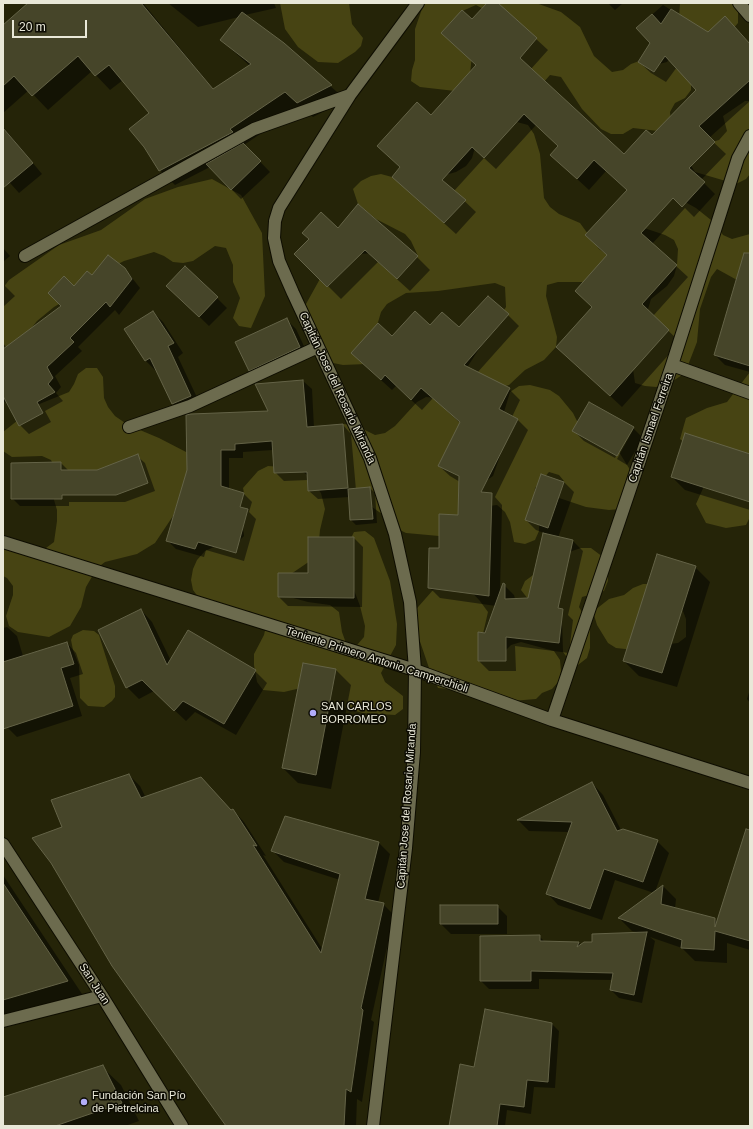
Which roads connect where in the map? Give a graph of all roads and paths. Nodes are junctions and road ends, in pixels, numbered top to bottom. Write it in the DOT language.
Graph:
graph roads {
  1 [pos="418,3"];
  2 [pos="739,3"];
  3 [pos="750,16"];
  4 [pos="350,95"];
  5 [pos="750,136"];
  6 [pos="25,256"];
  7 [pos="318,348"];
  8 [pos="672,365"];
  9 [pos="750,393"];
  10 [pos="129,427"];
  11 [pos="3,542"];
  12 [pos="415,670"];
  13 [pos="552,720"];
  14 [pos="750,783"];
  15 [pos="3,844"];
  16 [pos="102,996"];
  17 [pos="3,1020"];
  18 [pos="182,1126"];
  19 [pos="373,1126"];
  1 -- 4 [label="street, Capitán Jose del Rosario Miranda"];
  2 -- 3 [label="street"];
  4 -- 6 [label="street"];
  4 -- 7 [label="street, Capitán Jose del Rosario Miranda"];
  5 -- 8 [label="street, Capitán Ismael Ferreira"];
  7 -- 10 [label="street"];
  7 -- 12 [label="street, Capitán Jose del Rosario Miranda"];
  8 -- 9 [label="street"];
  8 -- 13 [label="street, Capitán Ismael Ferreira"];
  11 -- 12 [label="street, Teniente Primero Antonio Camperchioli"];
  12 -- 13 [label="street, Teniente Primero Antonio Camperchioli"];
  12 -- 19 [label="street, Capitán Jose del Rosario Miranda"];
  13 -- 14 [label="street, Teniente Primero Antonio Camperchioli"];
  15 -- 16 [label="street, San Juan"];
  16 -- 17 [label="street"];
  16 -- 18 [label="street, San Juan"];
}
